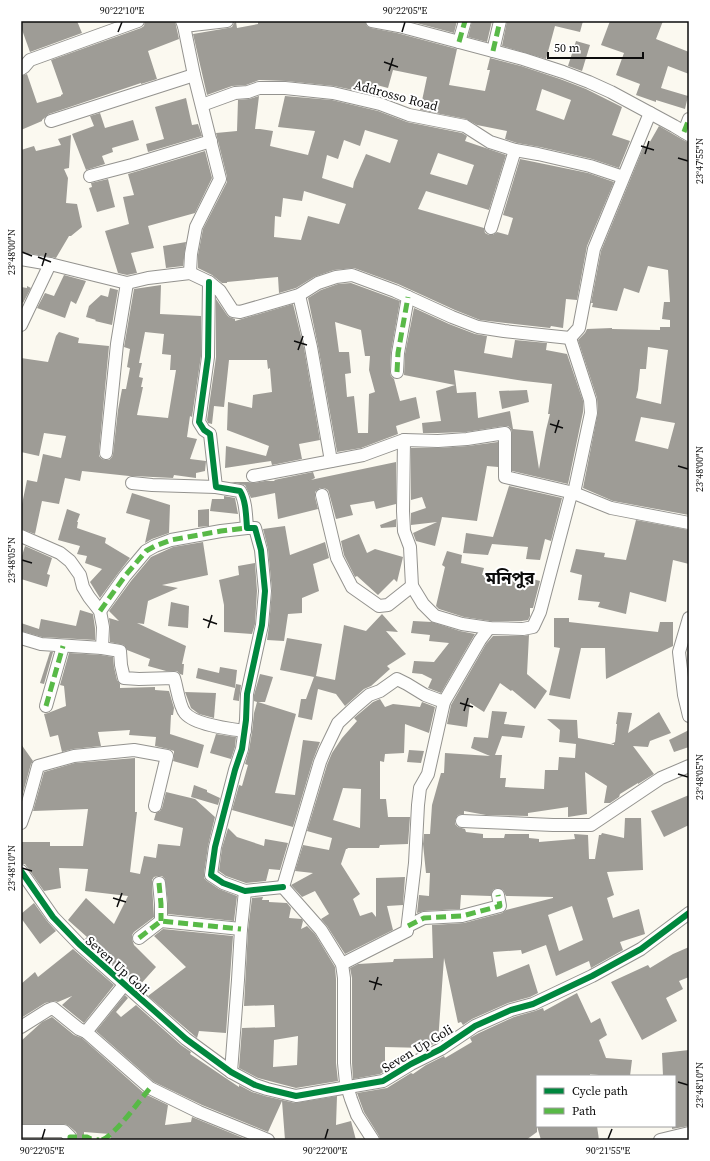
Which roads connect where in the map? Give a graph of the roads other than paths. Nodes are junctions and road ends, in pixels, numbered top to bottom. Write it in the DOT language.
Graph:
graph roads {
  1 [pos="138,21"];
  2 [pos="227,21"];
  3 [pos="372,21"];
  4 [pos="465,21"];
  5 [pos="500,21"];
  6 [pos="183,23"];
  7 [pos="459,42"];
  8 [pos="493,51"];
  9 [pos="21,69"];
  10 [pos="194,75"];
  11 [pos="202,105"];
  12 [pos="650,113"];
  13 [pos="689,119"];
  14 [pos="51,121"];
  15 [pos="687,134"];
  16 [pos="211,142"];
  17 [pos="515,150"];
  18 [pos="90,176"];
  19 [pos="623,177"];
  20 [pos="491,228"];
  21 [pos="21,259"];
  22 [pos="50,264"];
  23 [pos="190,273"];
  24 [pos="209,282"];
  25 [pos="127,283"];
  26 [pos="298,296"];
  27 [pos="408,297"];
  28 [pos="21,325"];
  29 [pos="570,338"];
  30 [pos="397,372"];
  31 [pos="404,440"];
  32 [pos="106,453"];
  33 [pos="331,461"];
  34 [pos="253,476"];
  35 [pos="132,483"];
  36 [pos="216,486"];
  37 [pos="574,494"];
  38 [pos="322,495"];
  39 [pos="689,523"];
  40 [pos="247,528"];
  41 [pos="21,536"];
  42 [pos="412,586"];
  43 [pos="100,611"];
  44 [pos="689,618"];
  45 [pos="489,628"];
  46 [pos="21,638"];
  47 [pos="63,646"];
  48 [pos="102,648"];
  49 [pos="444,702"];
  50 [pos="46,706"];
  51 [pos="689,716"];
  52 [pos="245,731"];
  53 [pos="689,766"];
  54 [pos="24,806"];
  55 [pos="156,806"];
  56 [pos="462,821"];
  57 [pos="21,823"];
  58 [pos="21,871"];
  59 [pos="159,884"];
  60 [pos="283,887"];
  61 [pos="245,891"];
  62 [pos="498,895"];
  63 [pos="689,913"];
  64 [pos="161,921"];
  65 [pos="408,926"];
  66 [pos="241,929"];
  67 [pos="139,938"];
  68 [pos="342,964"];
  69 [pos="124,986"];
  70 [pos="21,1027"];
  71 [pos="86,1032"];
  72 [pos="231,1072"];
  73 [pos="348,1088"];
  74 [pos="21,1131"];
  75 [pos="689,1133"];
  76 [pos="70,1137"];
  77 [pos="268,1140"];
  78 [pos="373,1140"];
  79 [pos="660,1140"];
  1 -- 9 [label="street"];
  2 -- 6 [label="street"];
  3 -- 7 [label="street"];
  4 -- 7 [label="street"];
  5 -- 8 [label="street"];
  6 -- 10 [label="street"];
  7 -- 8 [label="street"];
  8 -- 12 [label="street"];
  10 -- 11 [label="street"];
  10 -- 14 [label="street"];
  11 -- 16 [label="street"];
  11 -- 17 [label="street, Addrosso Road"];
  12 -- 15 [label="street"];
  12 -- 19 [label="street"];
  13 -- 15 [label="street"];
  16 -- 18 [label="street"];
  16 -- 23 [label="street"];
  17 -- 19 [label="street, Addrosso Road"];
  17 -- 20 [label="street"];
  19 -- 29 [label="street"];
  21 -- 22 [label="street"];
  22 -- 25 [label="street"];
  22 -- 28 [label="street"];
  23 -- 24 [label="street"];
  23 -- 25 [label="street"];
  24 -- 26 [label="street"];
  24 -- 36 [label="street"];
  25 -- 32 [label="street"];
  26 -- 27 [label="street"];
  26 -- 33 [label="street"];
  27 -- 29 [label="street"];
  27 -- 30 [label="street"];
  29 -- 37 [label="street"];
  31 -- 33 [label="street"];
  31 -- 37 [label="street"];
  31 -- 42 [label="street"];
  33 -- 34 [label="street"];
  35 -- 36 [label="street"];
  36 -- 40 [label="street"];
  37 -- 39 [label="street"];
  37 -- 45 [label="street"];
  38 -- 42 [label="street"];
  40 -- 43 [label="street"];
  40 -- 52 [label="street"];
  41 -- 43 [label="street"];
  42 -- 45 [label="street"];
  43 -- 48 [label="street"];
  44 -- 51 [label="street"];
  45 -- 49 [label="street"];
  46 -- 47 [label="street"];
  47 -- 48 [label="street"];
  47 -- 50 [label="street"];
  48 -- 52 [label="street"];
  49 -- 60 [label="street"];
  49 -- 65 [label="street"];
  52 -- 61 [label="street"];
  53 -- 56 [label="street"];
  54 -- 55 [label="street"];
  54 -- 57 [label="street"];
  58 -- 69 [label="street, Seven Up Goli"];
  59 -- 64 [label="street"];
  60 -- 61 [label="street"];
  60 -- 68 [label="street"];
  61 -- 66 [label="street"];
  62 -- 65 [label="street"];
  63 -- 73 [label="street, Seven Up Goli"];
  64 -- 66 [label="street"];
  64 -- 67 [label="street"];
  65 -- 68 [label="street"];
  66 -- 72 [label="street"];
  68 -- 73 [label="street"];
  69 -- 71 [label="street"];
  69 -- 72 [label="street, Seven Up Goli"];
  70 -- 71 [label="street"];
  71 -- 77 [label="street"];
  72 -- 73 [label="street, Seven Up Goli"];
  73 -- 78 [label="street"];
  74 -- 76 [label="street"];
  75 -- 79 [label="street"];
}
